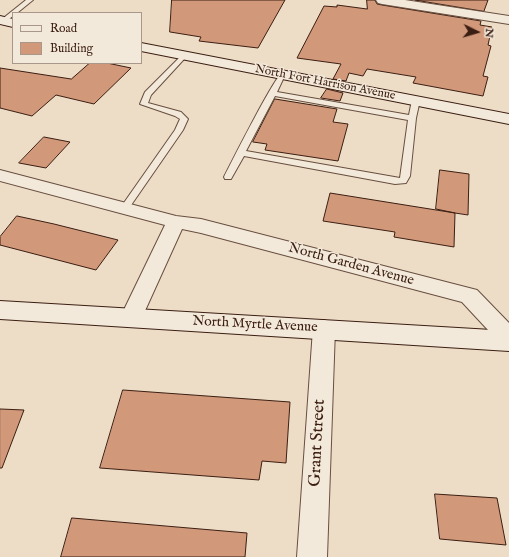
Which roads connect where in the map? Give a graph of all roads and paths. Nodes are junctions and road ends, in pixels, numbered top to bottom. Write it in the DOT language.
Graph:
graph roads {
  1 [pos="30,0"];
  2 [pos="382,0"];
  3 [pos="16,12"];
  4 [pos="509,20"];
  5 [pos="142,47"];
  6 [pos="184,56"];
  7 [pos="282,75"];
  8 [pos="272,92"];
  9 [pos="416,100"];
  10 [pos="412,118"];
  11 [pos="509,119"];
  12 [pos="241,153"];
  13 [pos="0,175"];
  14 [pos="228,177"];
  15 [pos="124,208"];
  16 [pos="176,222"];
  17 [pos="0,310"];
  18 [pos="131,318"];
  19 [pos="324,329"];
  20 [pos="509,340"];
  21 [pos="312,557"];
  1 -- 3 [label="lane"];
  2 -- 4 [label="street"];
  5 -- 6 [label="street, North Fort Harrison Avenue"];
  6 -- 7 [label="street, North Fort Harrison Avenue"];
  6 -- 15 [label="lane"];
  7 -- 8 [label="lane"];
  7 -- 9 [label="street, North Fort Harrison Avenue"];
  8 -- 10 [label="lane"];
  8 -- 12 [label="lane"];
  9 -- 10 [label="lane"];
  9 -- 11 [label="street, North Fort Harrison Avenue"];
  10 -- 12 [label="lane"];
  12 -- 14 [label="lane"];
  13 -- 15 [label="street, North Garden Avenue"];
  15 -- 16 [label="street, North Garden Avenue"];
  16 -- 18 [label="street"];
  16 -- 20 [label="street, North Garden Avenue"];
  17 -- 18 [label="street, North Myrtle Avenue"];
  18 -- 19 [label="street, North Myrtle Avenue"];
  19 -- 20 [label="street, North Myrtle Avenue"];
  19 -- 21 [label="street, Grant Street"];
}
